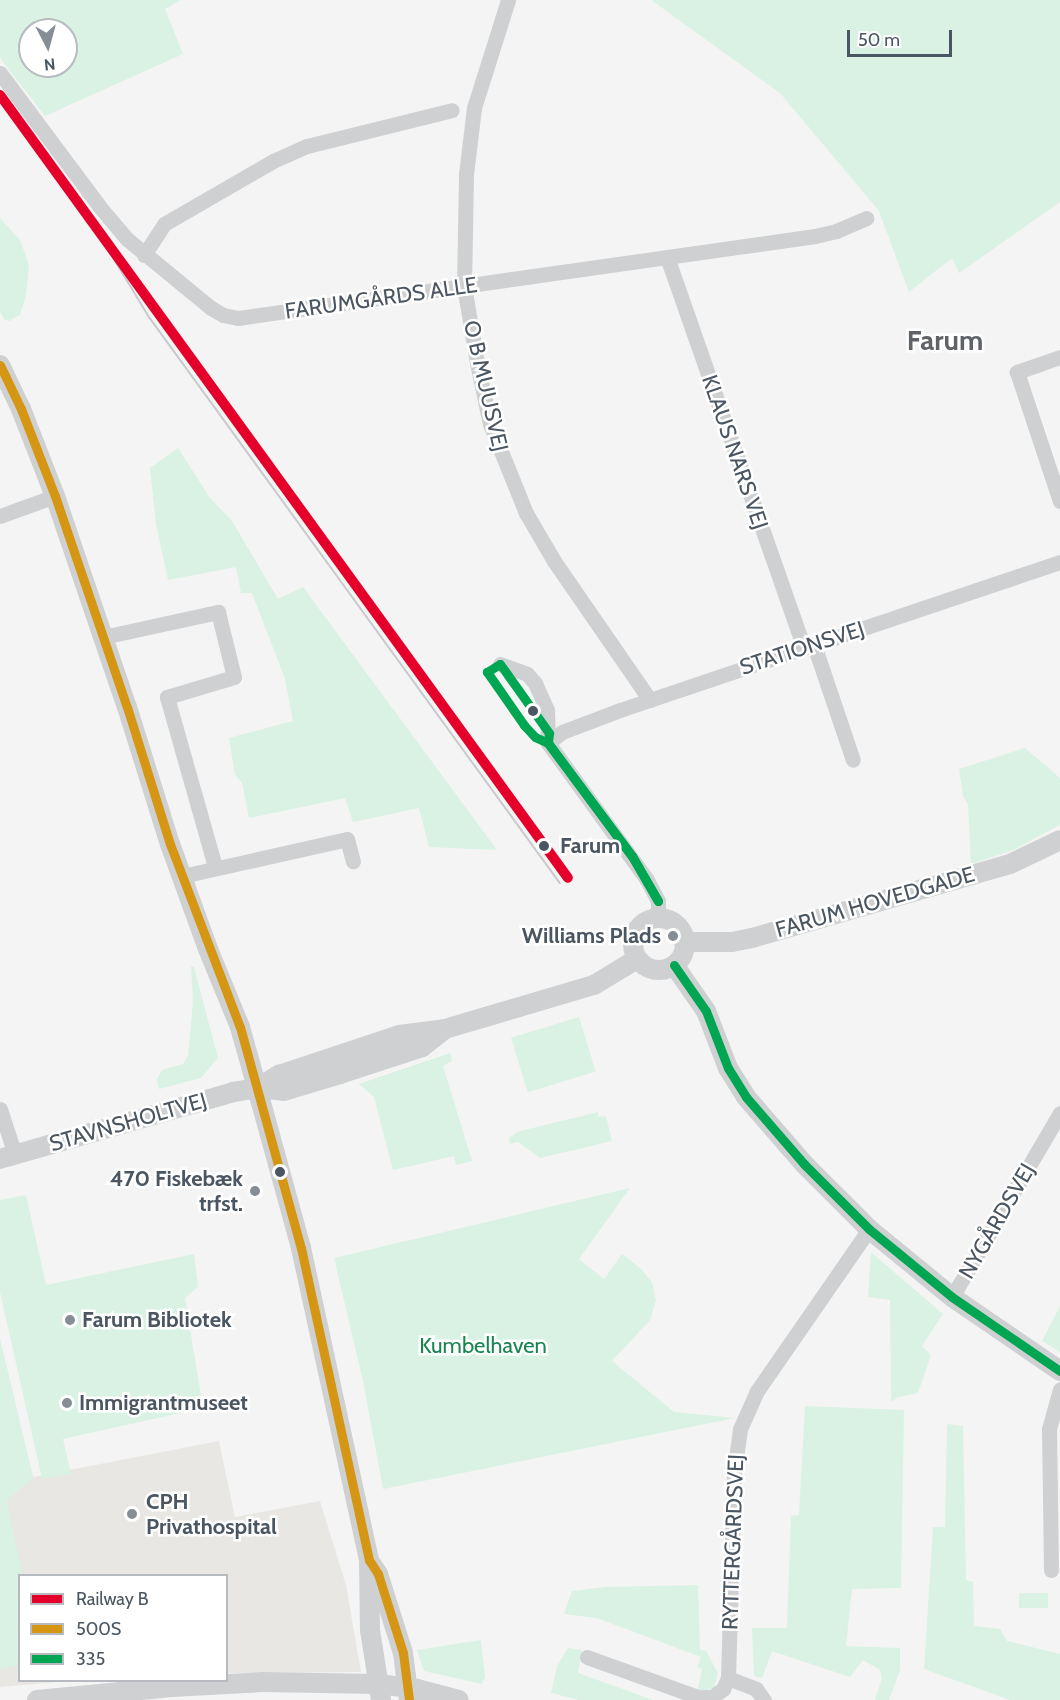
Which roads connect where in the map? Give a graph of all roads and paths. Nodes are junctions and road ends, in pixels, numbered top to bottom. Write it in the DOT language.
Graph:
graph roads {
  1 [pos="508,0"];
  2 [pos="0,73"];
  3 [pos="452,110"];
  4 [pos="866,218"];
  5 [pos="144,255"];
  6 [pos="667,257"];
  7 [pos="464,286"];
  8 [pos="1060,357"];
  9 [pos="0,365"];
  10 [pos="55,496"];
  11 [pos="1060,501"];
  12 [pos="0,516"];
  13 [pos="1060,562"];
  14 [pos="103,637"];
  15 [pos="809,646"];
  16 [pos="500,664"];
  17 [pos="650,700"];
  18 [pos="548,743"];
  19 [pos="853,760"];
  20 [pos="1060,840"];
  21 [pos="353,861"];
  22 [pos="215,867"];
  23 [pos="182,876"];
  24 [pos="658,919"];
  25 [pos="684,942"];
  26 [pos="638,959"];
  27 [pos="674,965"];
  28 [pos="257,1088"];
  29 [pos="0,1109"];
  30 [pos="1060,1113"];
  31 [pos="8,1157"];
  32 [pos="869,1229"];
  33 [pos="952,1297"];
  34 [pos="1060,1371"];
  35 [pos="1060,1389"];
  36 [pos="369,1560"];
  37 [pos="1051,1570"];
  38 [pos="587,1658"];
  39 [pos="728,1678"];
  40 [pos="380,1692"];
  41 [pos="408,1694"];
  42 [pos="37,1700"];
  43 [pos="459,1700"];
  44 [pos="764,1700"];
  1 -- 7 [label="street, O B MUUSVEJ"];
  2 -- 5 [label="street, FARUMGÅRDS ALLE"];
  3 -- 5 [label="street"];
  4 -- 6 [label="street, FARUMGÅRDS ALLE"];
  5 -- 7 [label="street, FARUMGÅRDS ALLE"];
  6 -- 7 [label="street, FARUMGÅRDS ALLE"];
  6 -- 15 [label="street, KLAUS NARS VEJ"];
  7 -- 17 [label="street, O B MUUSVEJ"];
  8 -- 11 [label="street"];
  9 -- 10 [label="street"];
  10 -- 12 [label="street"];
  10 -- 14 [label="street"];
  13 -- 15 [label="street, STATIONSVEJ"];
  14 -- 22 [label="street"];
  14 -- 23 [label="street"];
  15 -- 17 [label="street, STATIONSVEJ"];
  15 -- 19 [label="street, KLAUS NARS VEJ"];
  16 -- 18 [label="street"];
  17 -- 18 [label="street, STATIONSVEJ"];
  18 -- 24 [label="street"];
  20 -- 25 [label="street, FARUM HOVEDGADE"];
  21 -- 22 [label="street"];
  22 -- 23 [label="street"];
  23 -- 28 [label="street"];
  24 -- 25 [label="street"];
  24 -- 26 [label="street"];
  25 -- 27 [label="street"];
  26 -- 27 [label="street"];
  26 -- 28 [label="street"];
  27 -- 32 [label="street"];
  28 -- 31 [label="street, STAVNSHOLTVEJ"];
  28 -- 36 [label="street"];
  29 -- 31 [label="street"];
  30 -- 33 [label="street, NYGÅRDSVEJ"];
  32 -- 33 [label="street"];
  32 -- 39 [label="street, RYTTERGÅRDSVEJ"];
  33 -- 34 [label="street"];
  35 -- 37 [label="street"];
  36 -- 40 [label="street"];
  36 -- 41 [label="street"];
  38 -- 39 [label="street"];
  39 -- 44 [label="street"];
  40 -- 41 [label="street"];
  40 -- 42 [label="street"];
  41 -- 43 [label="street"];
}
